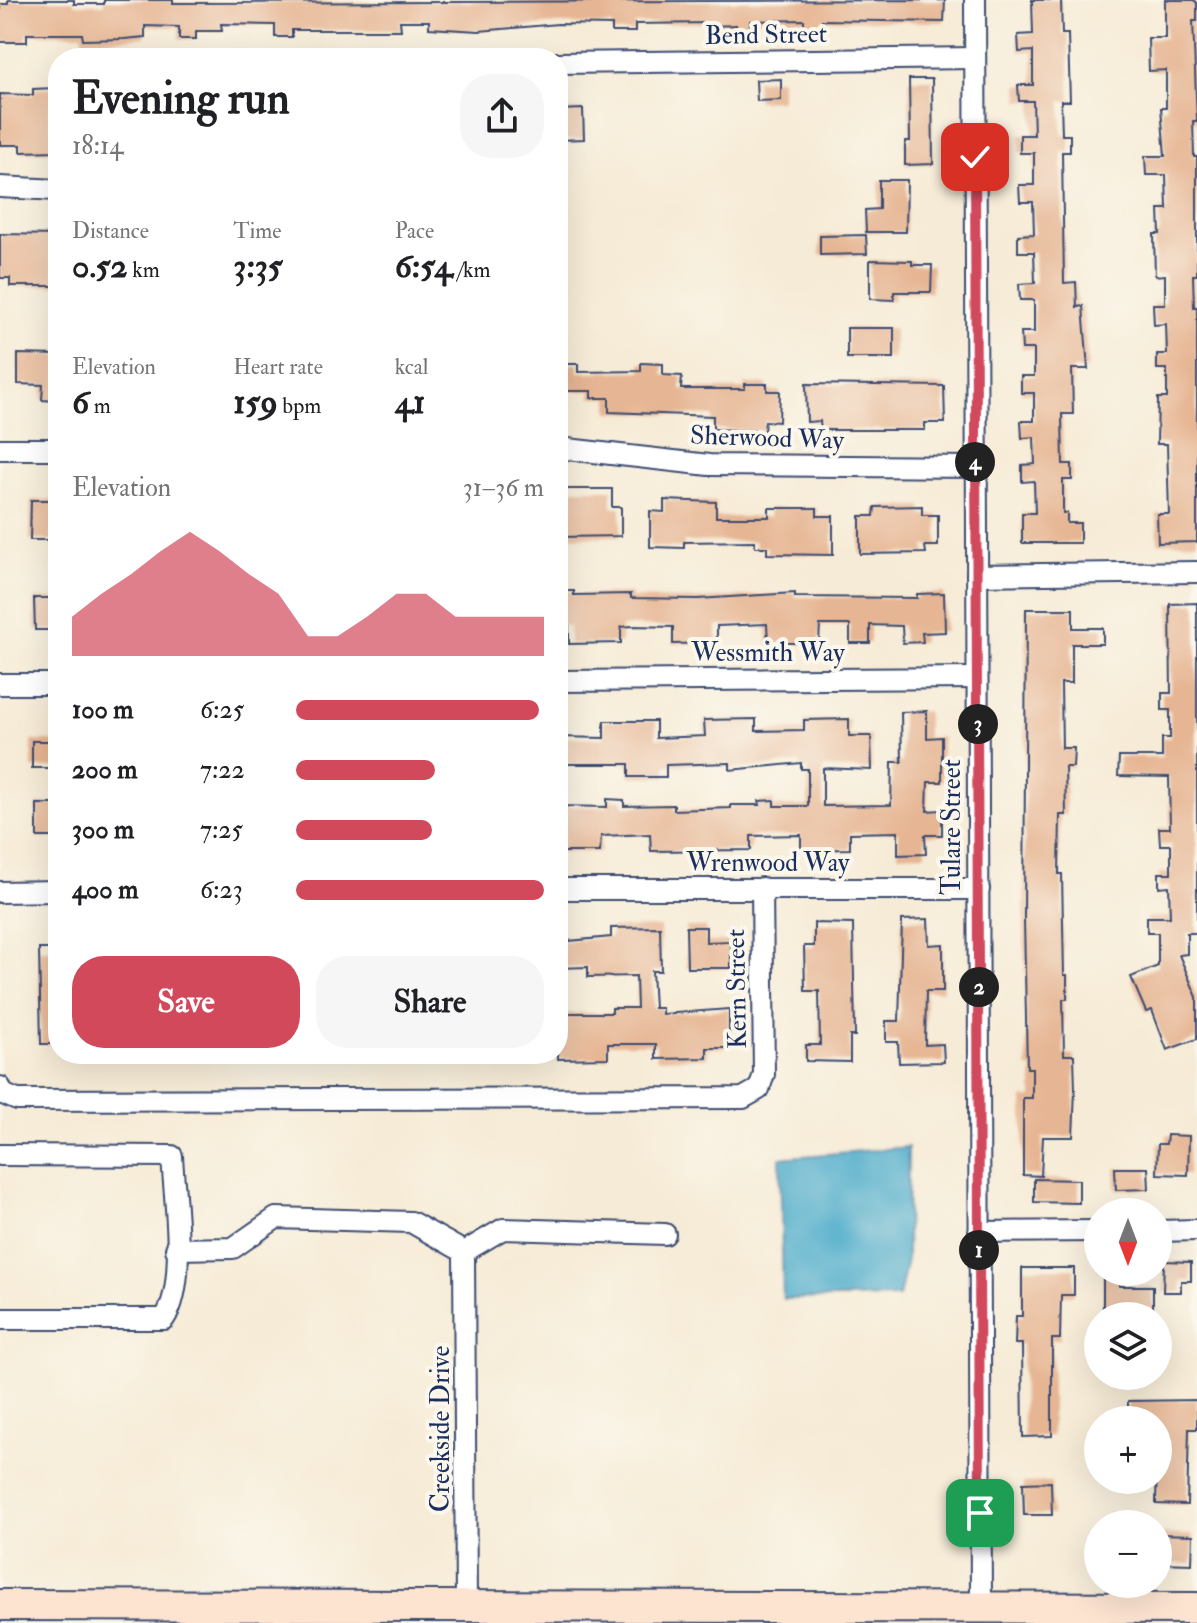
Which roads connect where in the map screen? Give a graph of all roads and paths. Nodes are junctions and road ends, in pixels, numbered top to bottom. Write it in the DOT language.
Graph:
graph roads {
  1 [pos="975,0"];
  2 [pos="975,58"];
  3 [pos="568,63"];
  4 [pos="0,187"];
  5 [pos="48,189"];
  6 [pos="0,449"];
  7 [pos="48,449"];
  8 [pos="568,449"];
  9 [pos="975,467"];
  10 [pos="1197,572"];
  11 [pos="977,575"];
  12 [pos="977,678"];
  13 [pos="568,681"];
  14 [pos="0,684"];
  15 [pos="48,684"];
  16 [pos="762,888"];
  17 [pos="568,889"];
  18 [pos="979,889"];
  19 [pos="48,891"];
  20 [pos="0,892"];
  21 [pos="2,1090"];
  22 [pos="0,1155"];
  23 [pos="1197,1230"];
  24 [pos="1084,1231"];
  25 [pos="1172,1231"];
  26 [pos="979,1232"];
  27 [pos="665,1234"];
  28 [pos="176,1249"];
  29 [pos="464,1252"];
  30 [pos="0,1319"];
  31 [pos="0,1605"];
  32 [pos="466,1606"];
  33 [pos="981,1606"];
  34 [pos="1197,1608"];
  35 [pos="773,1615"];
  1 -- 2 [label="street, Tulare Street"];
  2 -- 3 [label="street, Bend Street"];
  2 -- 9 [label="street, Tulare Street"];
  4 -- 5 [label="street"];
  6 -- 7 [label="street"];
  8 -- 9 [label="street, Sherwood Way"];
  9 -- 11 [label="street, Tulare Street"];
  10 -- 11 [label="street"];
  11 -- 12 [label="street, Tulare Street"];
  12 -- 13 [label="street, Wessmith Way"];
  12 -- 18 [label="street, Tulare Street"];
  14 -- 15 [label="street"];
  16 -- 17 [label="street, Wrenwood Way"];
  16 -- 18 [label="street, Wrenwood Way"];
  16 -- 21 [label="street, Kern Street"];
  18 -- 26 [label="street, Tulare Street"];
  19 -- 20 [label="street"];
  22 -- 28 [label="street"];
  23 -- 25 [label="street"];
  24 -- 26 [label="street"];
  26 -- 33 [label="street, Tulare Street"];
  27 -- 29 [label="street"];
  28 -- 29 [label="street"];
  28 -- 30 [label="street"];
  29 -- 32 [label="street, Creekside Drive"];
  31 -- 32 [label="street"];
  32 -- 35 [label="street"];
  33 -- 34 [label="street"];
  33 -- 35 [label="street"];
}
